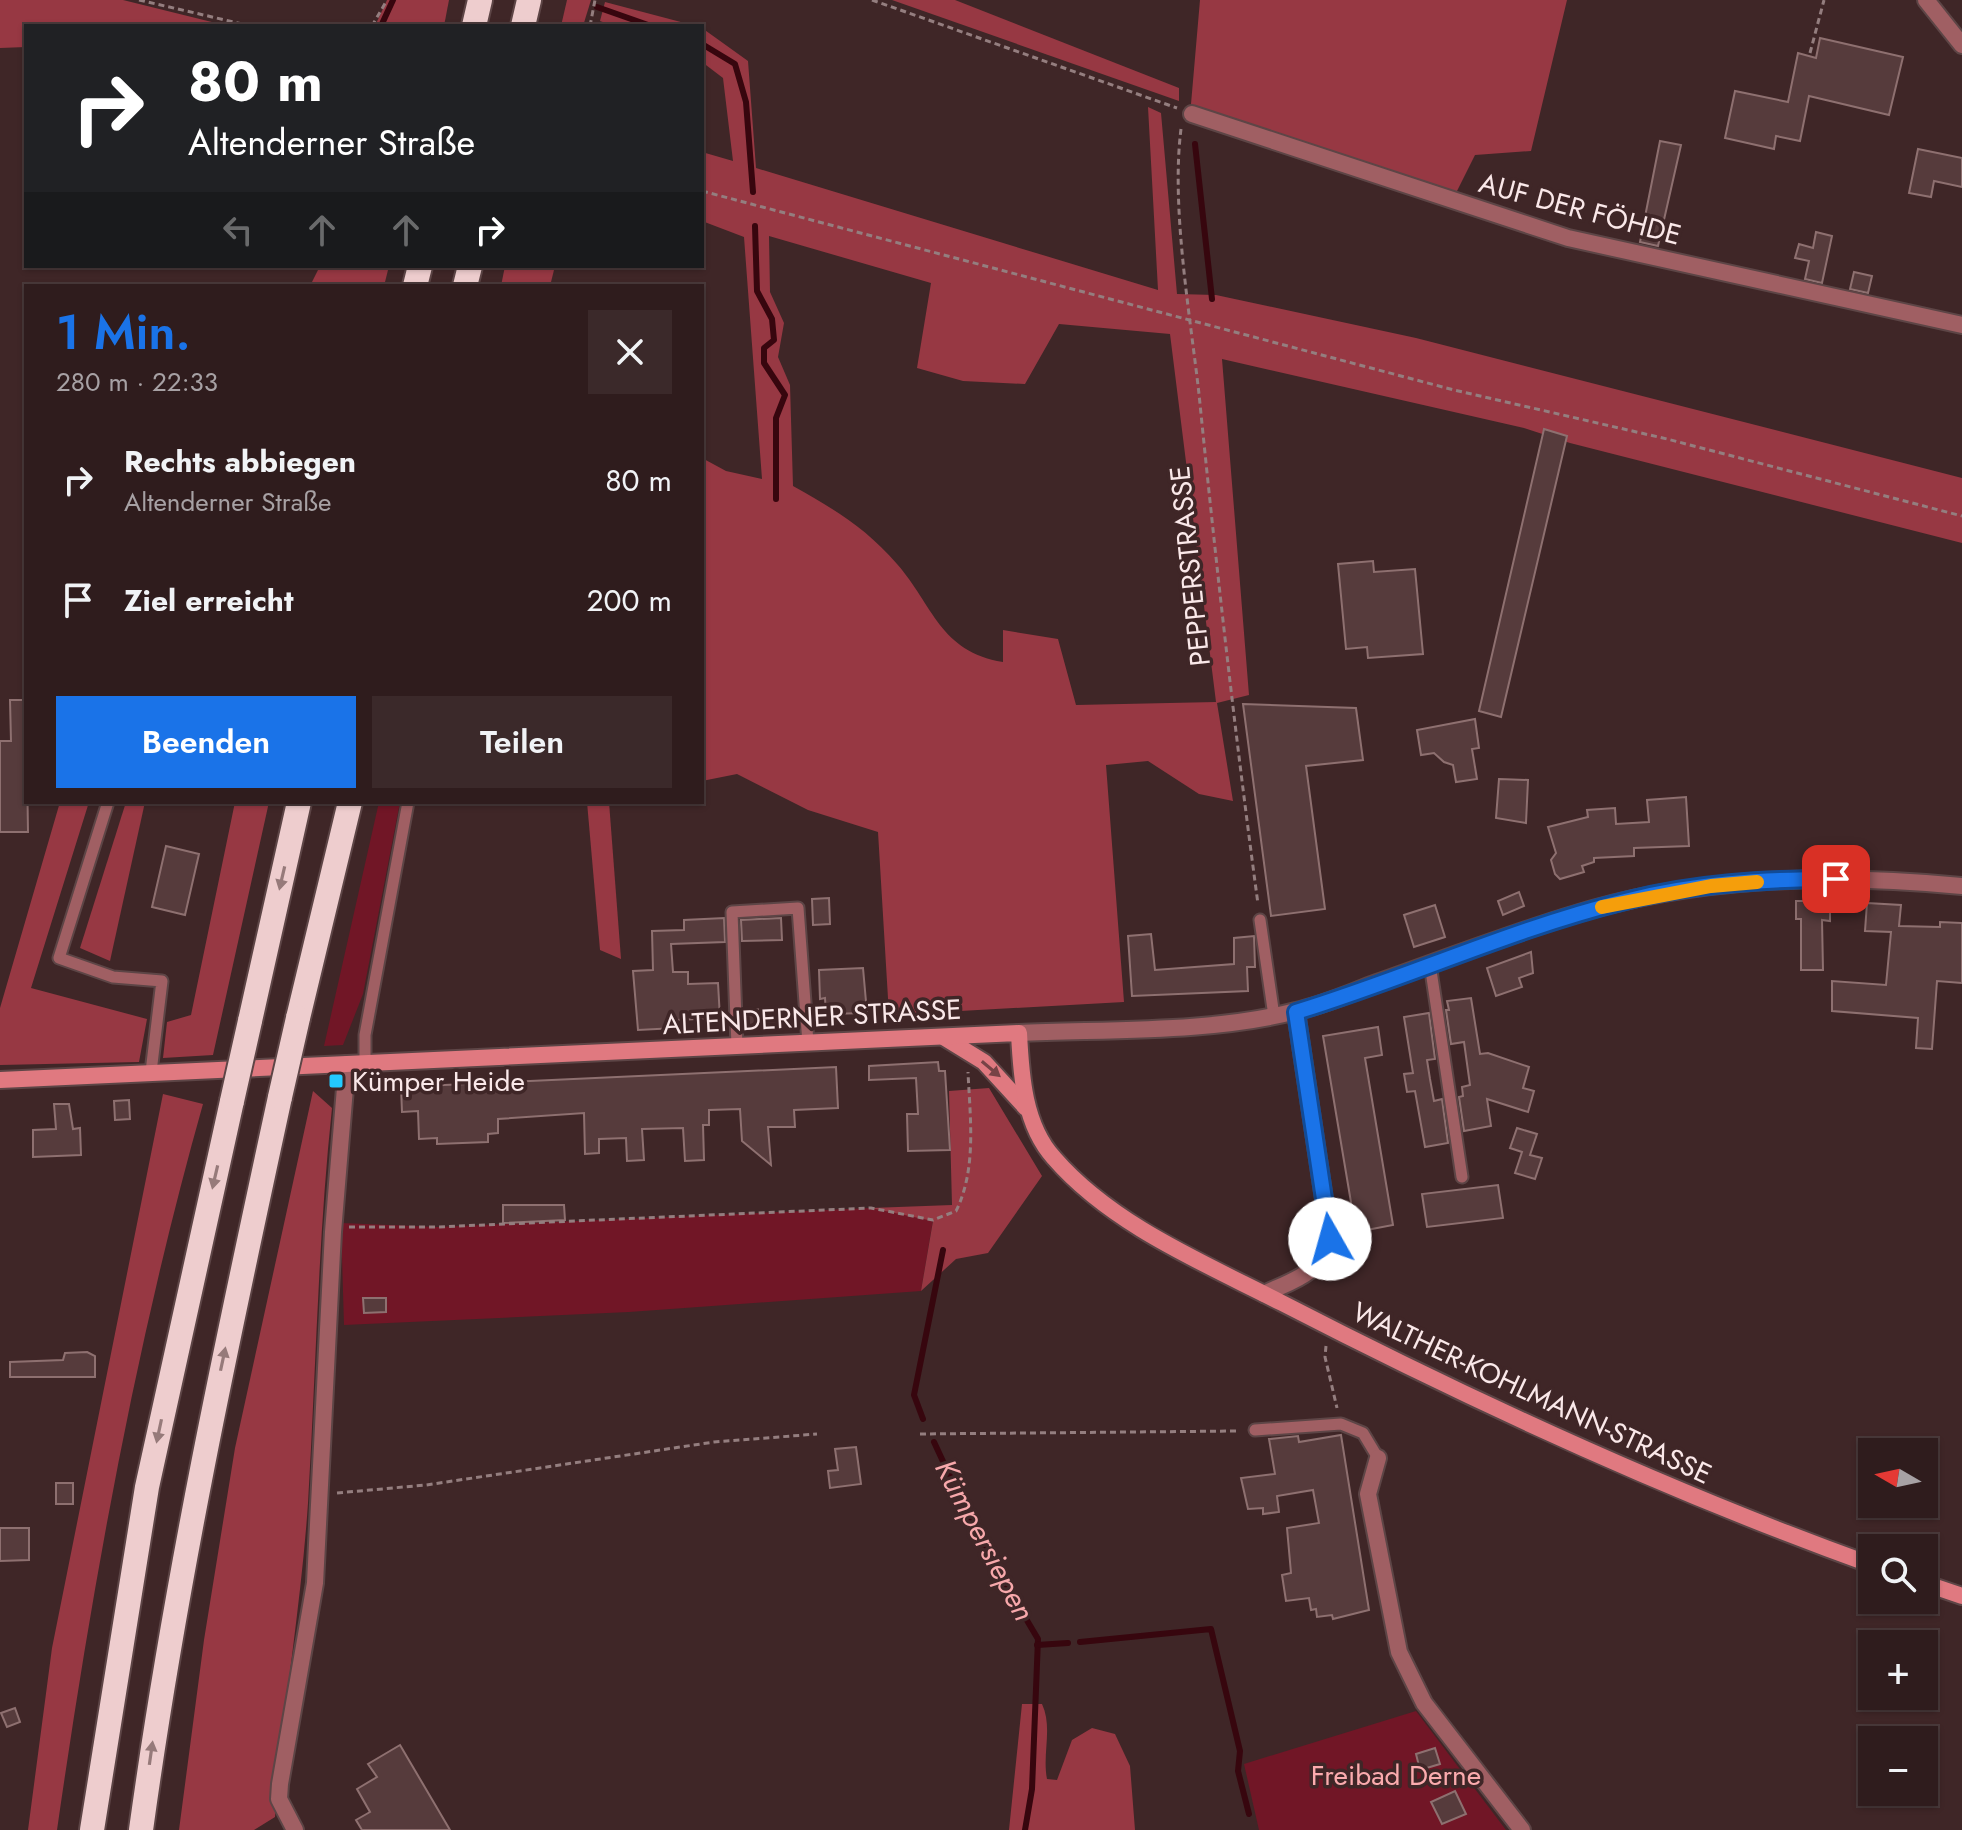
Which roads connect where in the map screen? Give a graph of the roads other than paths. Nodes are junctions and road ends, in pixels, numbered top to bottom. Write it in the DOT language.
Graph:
graph roads {
  1 [pos="480,0"];
  2 [pos="529,0"];
  3 [pos="1926,0"];
  4 [pos="474,24"];
  5 [pos="523,24"];
  6 [pos="1962,45"];
  7 [pos="1192,114"];
  8 [pos="1962,325"];
  9 [pos="107,804"];
  10 [pos="299,804"];
  11 [pos="350,804"];
  12 [pos="408,804"];
  13 [pos="1962,886"];
  14 [pos="1260,920"];
  15 [pos="1430,964"];
  16 [pos="1296,1012"];
  17 [pos="1274,1016"];
  18 [pos="1019,1033"];
  19 [pos="943,1037"];
  20 [pos="808,1043"];
  21 [pos="737,1046"];
  22 [pos="365,1063"];
  23 [pos="347,1064"];
  24 [pos="151,1072"];
  25 [pos="0,1080"];
  26 [pos="1029,1112"];
  27 [pos="1462,1177"];
  28 [pos="1264,1294"];
  29 [pos="1255,1430"];
  30 [pos="1378,1458"];
  31 [pos="1858,1560"];
  32 [pos="1938,1588"];
  33 [pos="1962,1596"];
  34 [pos="92,1830"];
  35 [pos="141,1830"];
  36 [pos="295,1830"];
  37 [pos="1522,1830"];
  1 -- 4 [label="highway"];
  2 -- 5 [label="highway"];
  3 -- 6 [label="street"];
  7 -- 8 [label="street, AUF DER FÖHDE"];
  9 -- 24 [label="lane"];
  10 -- 34 [label="highway, one-way, bridge"];
  35 -- 11 [label="highway, one-way, bridge"];
  12 -- 22 [label="lane"];
  13 -- 15 [label="street, ALTENDERNER STRASSE"];
  14 -- 17 [label="lane"];
  15 -- 16 [label="street, ALTENDERNER STRASSE"];
  15 -- 27 [label="lane"];
  16 -- 17 [label="street, ALTENDERNER STRASSE"];
  16 -- 28 [label="street"];
  17 -- 18 [label="street, ALTENDERNER STRASSE"];
  18 -- 19 [label="main road, ALTENDERNER STRASSE"];
  18 -- 26 [label="main road, WALTHER-KOHLMANN-STRASSE"];
  19 -- 20 [label="main road, ALTENDERNER STRASSE"];
  19 -- 26 [label="main road, one-way"];
  20 -- 21 [label="main road, ALTENDERNER STRASSE"];
  20 -- 21 [label="lane"];
  21 -- 22 [label="main road, ALTENDERNER STRASSE"];
  22 -- 23 [label="main road, ALTENDERNER STRASSE"];
  23 -- 24 [label="main road, ALTENDERNER STRASSE"];
  23 -- 36 [label="street"];
  24 -- 25 [label="main road, ALTENDERNER STRASSE"];
  26 -- 28 [label="main road, WALTHER-KOHLMANN-STRASSE"];
  28 -- 31 [label="main road, WALTHER-KOHLMANN-STRASSE"];
  29 -- 30 [label="lane"];
  30 -- 37 [label="street"];
  32 -- 33 [label="main road"];
}
